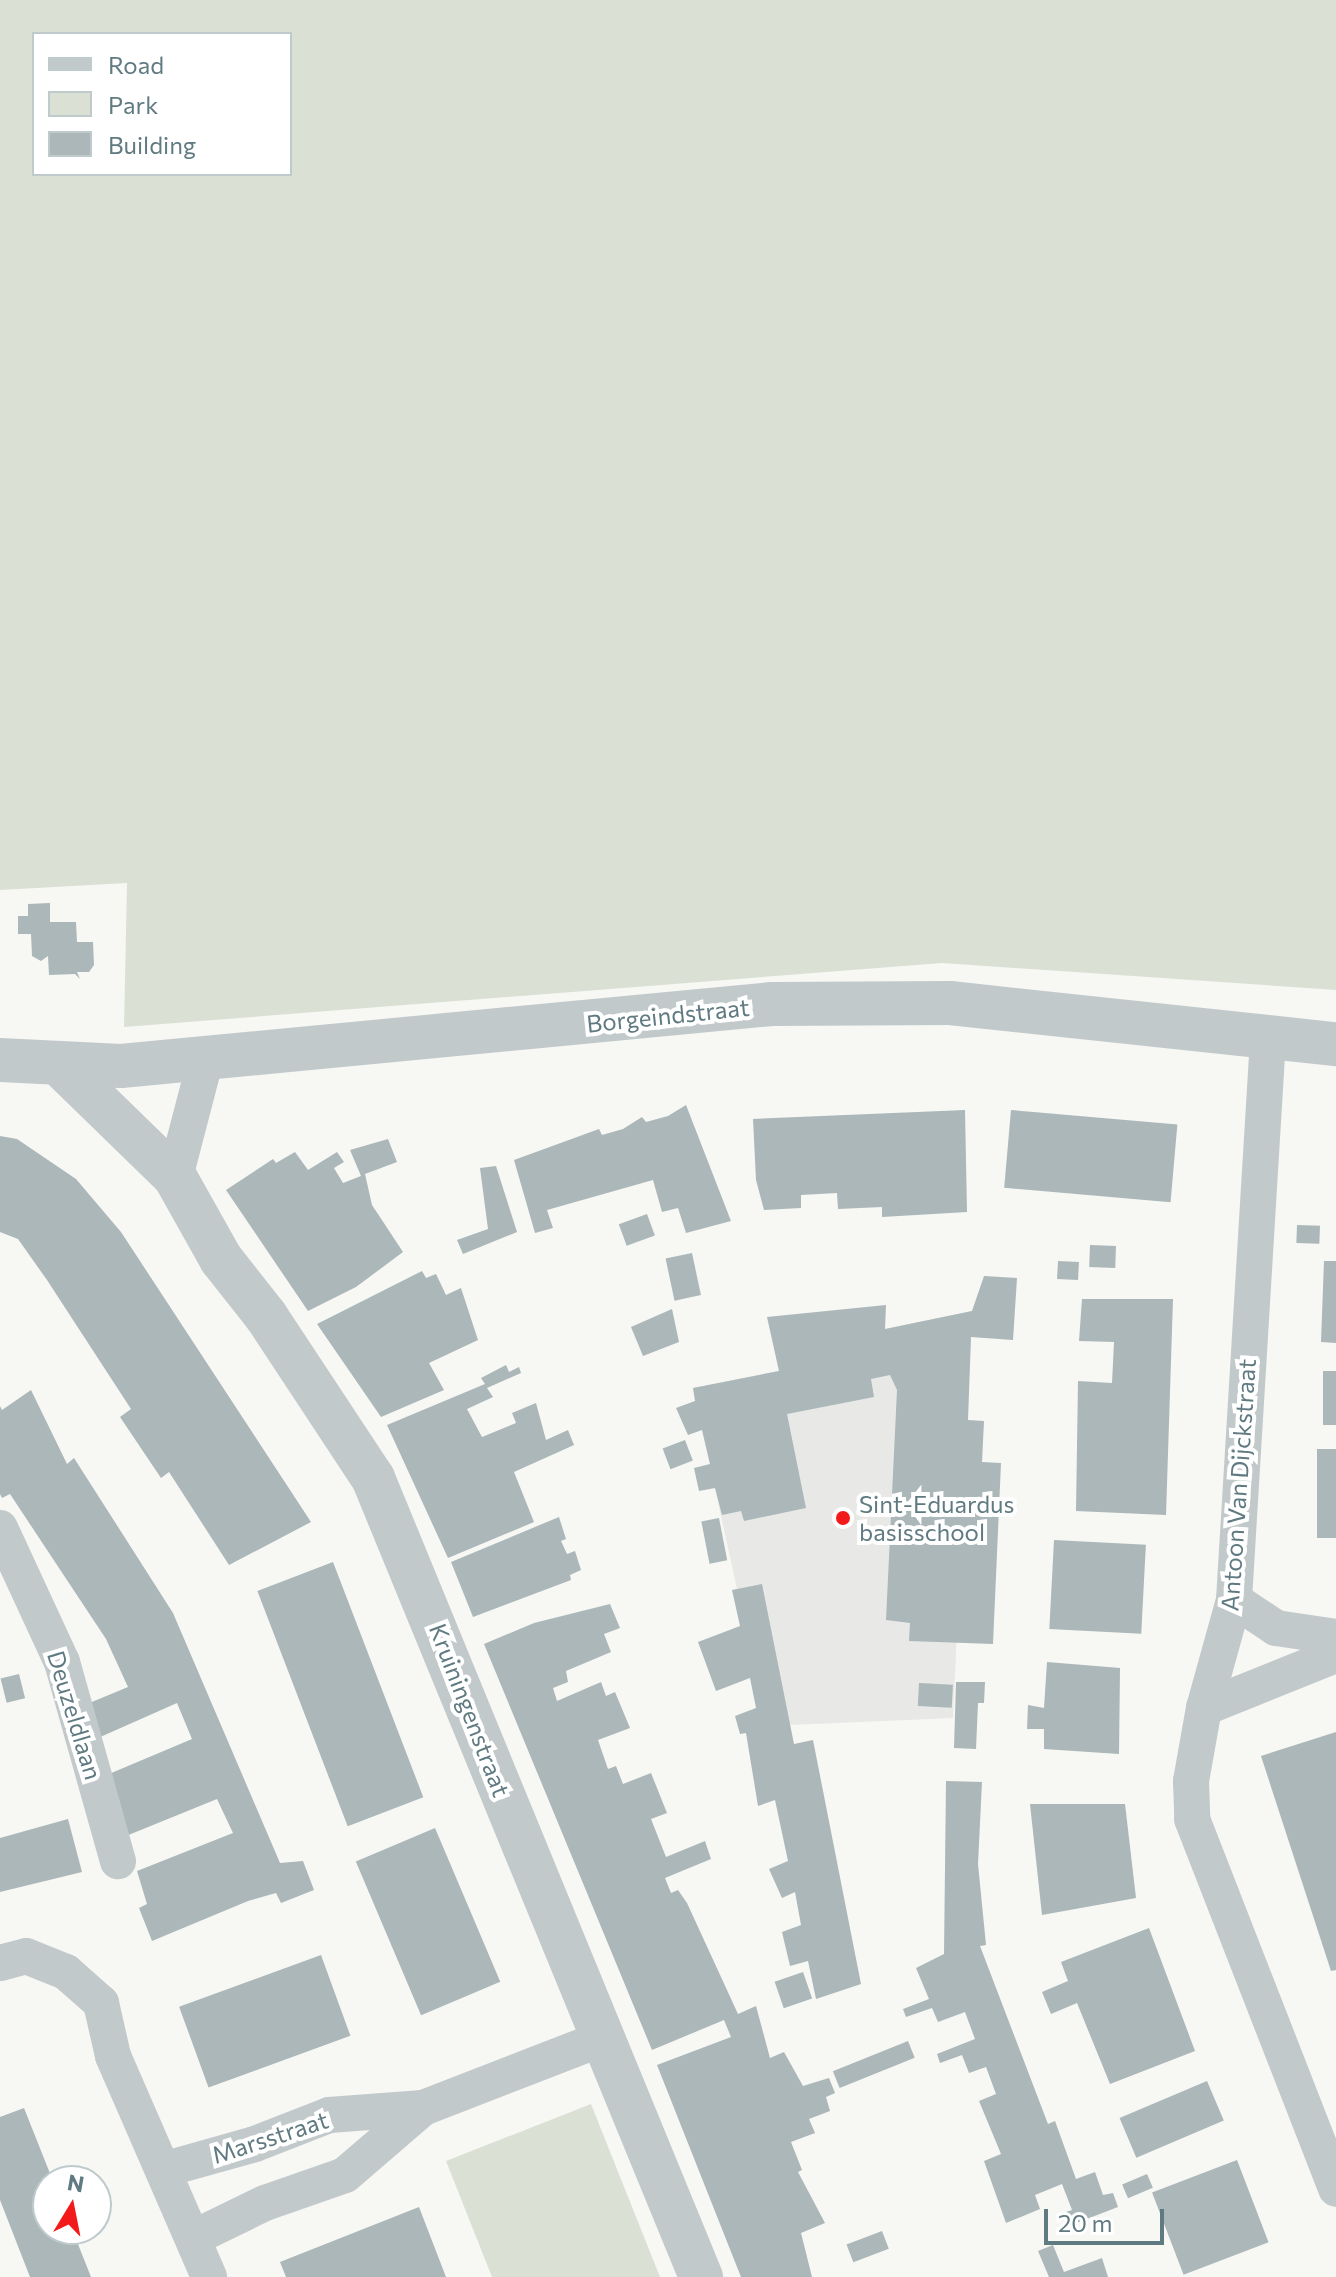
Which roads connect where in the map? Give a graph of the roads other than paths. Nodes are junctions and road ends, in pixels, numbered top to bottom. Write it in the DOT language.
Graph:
graph roads {
  1 [pos="1268,1039"];
  2 [pos="1336,1044"];
  3 [pos="206,1058"];
  4 [pos="0,1060"];
  5 [pos="59,1064"];
  6 [pos="175,1177"];
  7 [pos="0,1528"];
  8 [pos="1234,1600"];
  9 [pos="1336,1637"];
  10 [pos="1336,1655"];
  11 [pos="1204,1708"];
  12 [pos="118,1861"];
  13 [pos="0,1963"];
  14 [pos="601,2039"];
  15 [pos="423,2108"];
  16 [pos="166,2169"];
  17 [pos="1336,2189"];
  18 [pos="195,2237"];
  19 [pos="209,2277"];
  20 [pos="701,2277"];
  1 -- 2 [label="street, Borgeindstraat"];
  1 -- 3 [label="street, Borgeindstraat"];
  1 -- 8 [label="street, Antoon Van Dijckstraat"];
  3 -- 5 [label="street, Borgeindstraat"];
  3 -- 6 [label="street"];
  4 -- 5 [label="street, Borgeindstraat"];
  5 -- 6 [label="street, Kruiningenstraat"];
  6 -- 14 [label="street, Kruiningenstraat"];
  7 -- 12 [label="street, Deuzeldlaan"];
  8 -- 9 [label="street"];
  8 -- 11 [label="street, Antoon Van Dijckstraat"];
  10 -- 11 [label="street"];
  11 -- 17 [label="street, Antoon Van Dijckstraat"];
  13 -- 16 [label="street"];
  14 -- 15 [label="street, Marsstraat"];
  14 -- 20 [label="street, Kruiningenstraat"];
  15 -- 16 [label="street, Marsstraat"];
  15 -- 18 [label="street, Marsstraat"];
  16 -- 18 [label="street"];
  18 -- 19 [label="street"];
}
